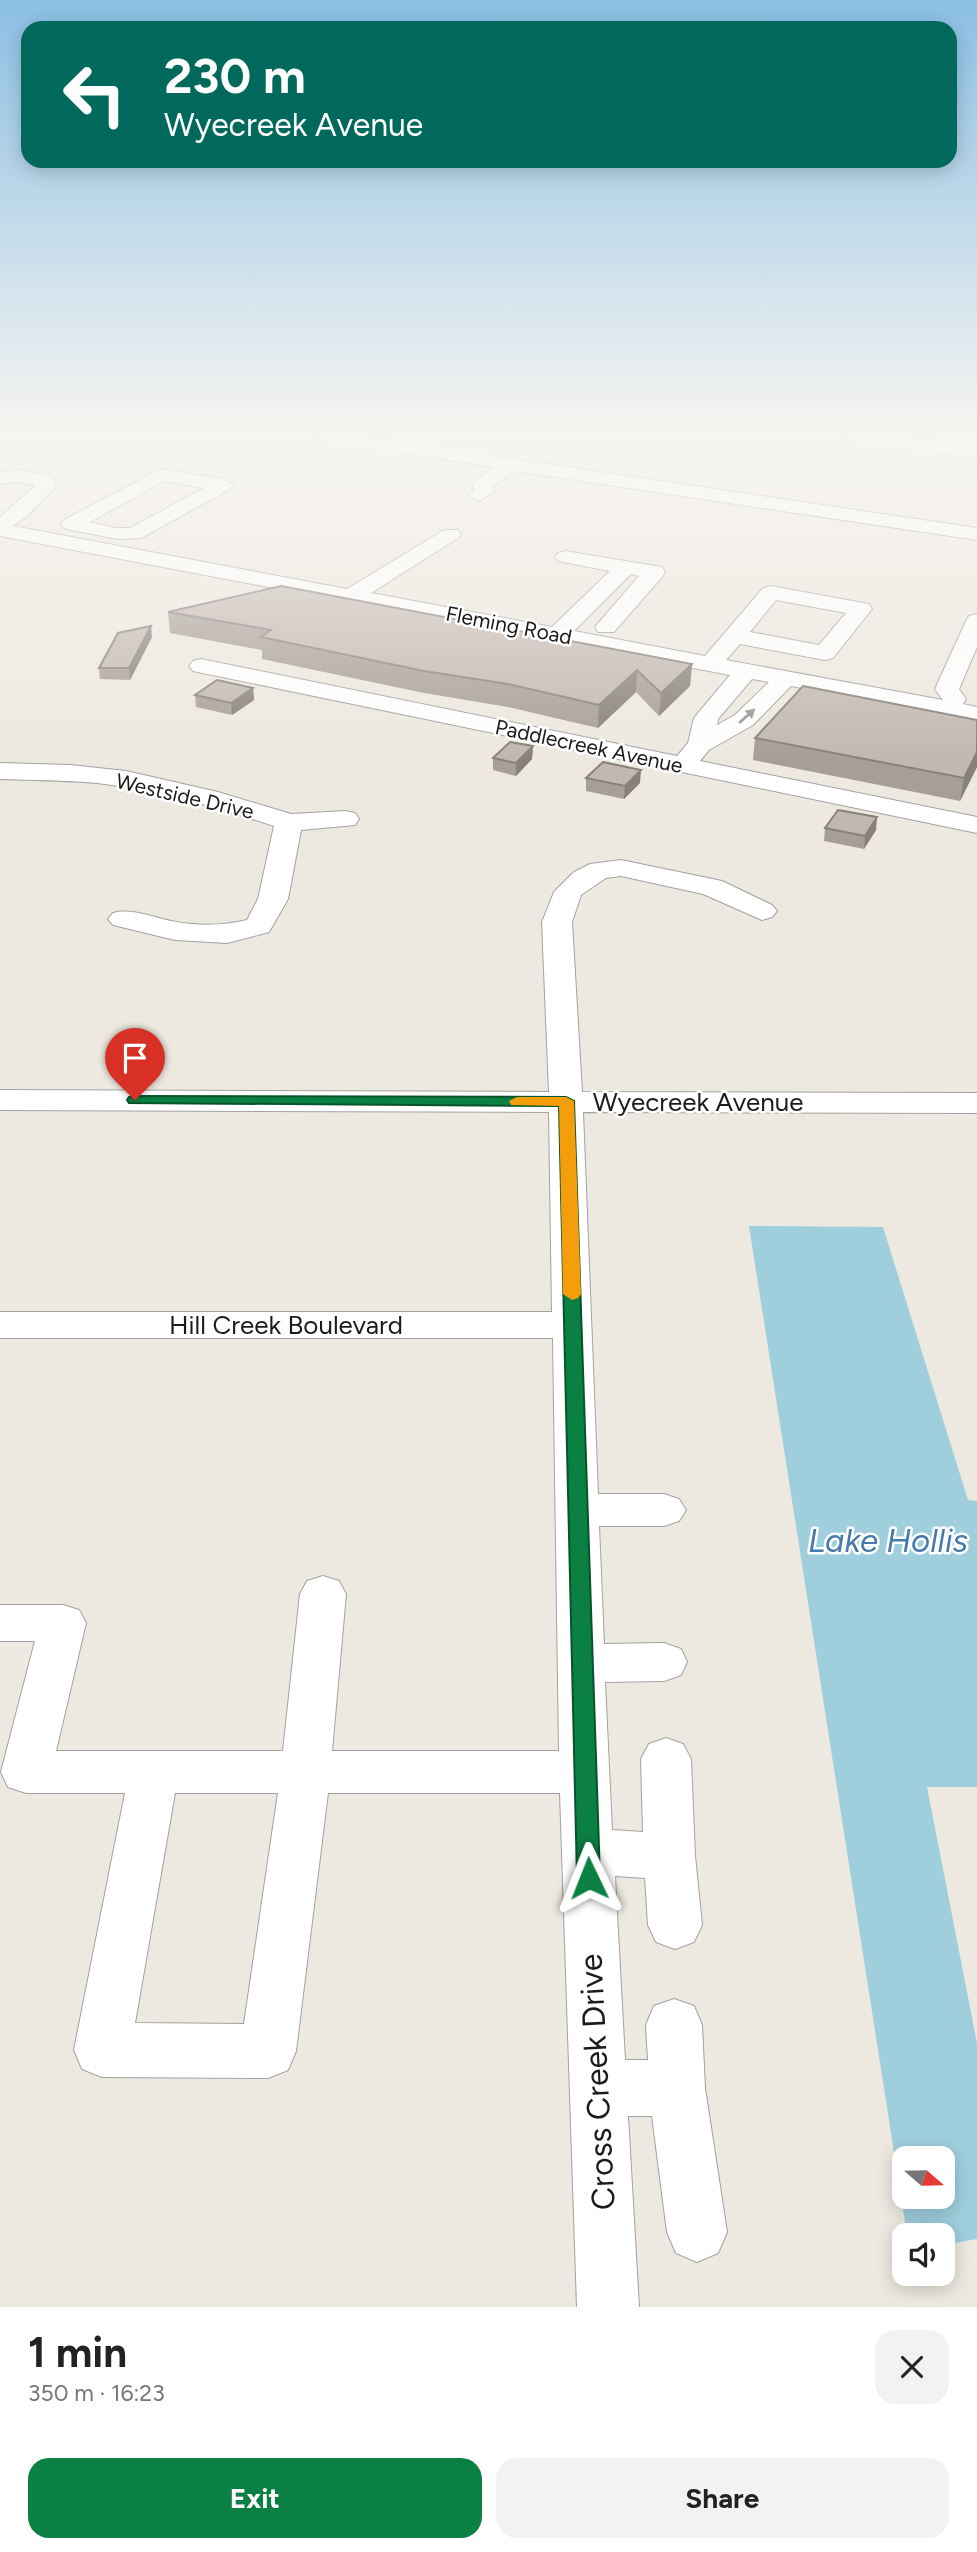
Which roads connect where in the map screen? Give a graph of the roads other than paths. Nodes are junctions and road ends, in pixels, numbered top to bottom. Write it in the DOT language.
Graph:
graph roads {
  1 [pos="35,544"];
  2 [pos="74,544"];
  3 [pos="97,544"];
  4 [pos="435,544"];
  5 [pos="91,547"];
  6 [pos="565,557"];
  7 [pos="143,564"];
  8 [pos="626,568"];
  9 [pos="298,573"];
  10 [pos="381,577"];
  11 [pos="199,583"];
  12 [pos="417,584"];
  13 [pos="337,585"];
  14 [pos="554,611"];
  15 [pos="578,615"];
  16 [pos="977,621"];
  17 [pos="606,626"];
  18 [pos="558,634"];
  19 [pos="734,636"];
  20 [pos="711,663"];
  21 [pos="201,666"];
  22 [pos="747,670"];
  23 [pos="977,674"];
  24 [pos="786,678"];
  25 [pos="951,704"];
  26 [pos="977,714"];
  27 [pos="700,745"];
  28 [pos="682,766"];
  29 [pos="0,771"];
  30 [pos="345,819"];
  31 [pos="289,822"];
  32 [pos="977,825"];
  33 [pos="762,911"];
  34 [pos="123,919"];
  35 [pos="0,1100"];
  36 [pos="566,1101"];
  37 [pos="977,1103"];
  38 [pos="0,1325"];
  39 [pos="573,1325"];
  40 [pos="578,1510"];
  41 [pos="664,1510"];
  42 [pos="323,1594"];
  43 [pos="0,1623"];
  44 [pos="664,1662"];
  45 [pos="582,1664"];
  46 [pos="666,1759"];
  47 [pos="154,1771"];
  48 [pos="306,1771"];
  49 [pos="584,1772"];
  50 [pos="587,1852"];
  51 [pos="669,1856"];
  52 [pos="675,1926"];
  53 [pos="674,2025"];
  54 [pos="597,2088"];
  55 [pos="677,2088"];
  56 [pos="697,2232"];
  57 [pos="608,2307"];
  1 -- 7 [label="street"];
  2 -- 5 [label="street, Fleming Road"];
  3 -- 5 [label="street"];
  4 -- 10 [label="street"];
  5 -- 7 [label="street, Fleming Road"];
  6 -- 8 [label="street"];
  7 -- 11 [label="street"];
  7 -- 13 [label="street, Fleming Road"];
  8 -- 15 [label="street"];
  8 -- 17 [label="street"];
  9 -- 13 [label="street"];
  10 -- 12 [label="street"];
  10 -- 13 [label="street"];
  13 -- 18 [label="street, Fleming Road"];
  14 -- 15 [label="street"];
  15 -- 18 [label="street"];
  16 -- 25 [label="street"];
  18 -- 20 [label="street, Fleming Road"];
  19 -- 19 [label="street"];
  19 -- 20 [label="street"];
  20 -- 22 [label="street, Fleming Road"];
  21 -- 28 [label="street, Paddlecreek Avenue"];
  22 -- 24 [label="street, Fleming Road"];
  22 -- 27 [label="street"];
  23 -- 25 [label="street"];
  24 -- 25 [label="street, Fleming Road"];
  27 -- 24 [label="street, one-way"];
  25 -- 26 [label="street, Fleming Road"];
  27 -- 28 [label="street"];
  28 -- 32 [label="street, Paddlecreek Avenue"];
  29 -- 31 [label="street, Westside Drive"];
  30 -- 31 [label="street"];
  31 -- 34 [label="street, Westside Drive"];
  33 -- 36 [label="street, Cross Creek Drive"];
  35 -- 36 [label="street, Wyecreek Avenue"];
  36 -- 37 [label="street, Wyecreek Avenue"];
  36 -- 39 [label="street, Cross Creek Drive"];
  38 -- 39 [label="street, Hill Creek Boulevard"];
  39 -- 40 [label="street, Cross Creek Drive"];
  40 -- 41 [label="street"];
  40 -- 45 [label="street, Cross Creek Drive"];
  42 -- 48 [label="street"];
  43 -- 47 [label="street"];
  44 -- 45 [label="street"];
  45 -- 49 [label="street, Cross Creek Drive"];
  46 -- 51 [label="street"];
  47 -- 48 [label="street"];
  47 -- 48 [label="street"];
  48 -- 49 [label="street"];
  49 -- 50 [label="street, Cross Creek Drive"];
  50 -- 51 [label="street"];
  50 -- 54 [label="street, Cross Creek Drive"];
  51 -- 52 [label="street"];
  53 -- 55 [label="street"];
  54 -- 55 [label="street"];
  54 -- 57 [label="street, Cross Creek Drive"];
  55 -- 56 [label="street"];
}
